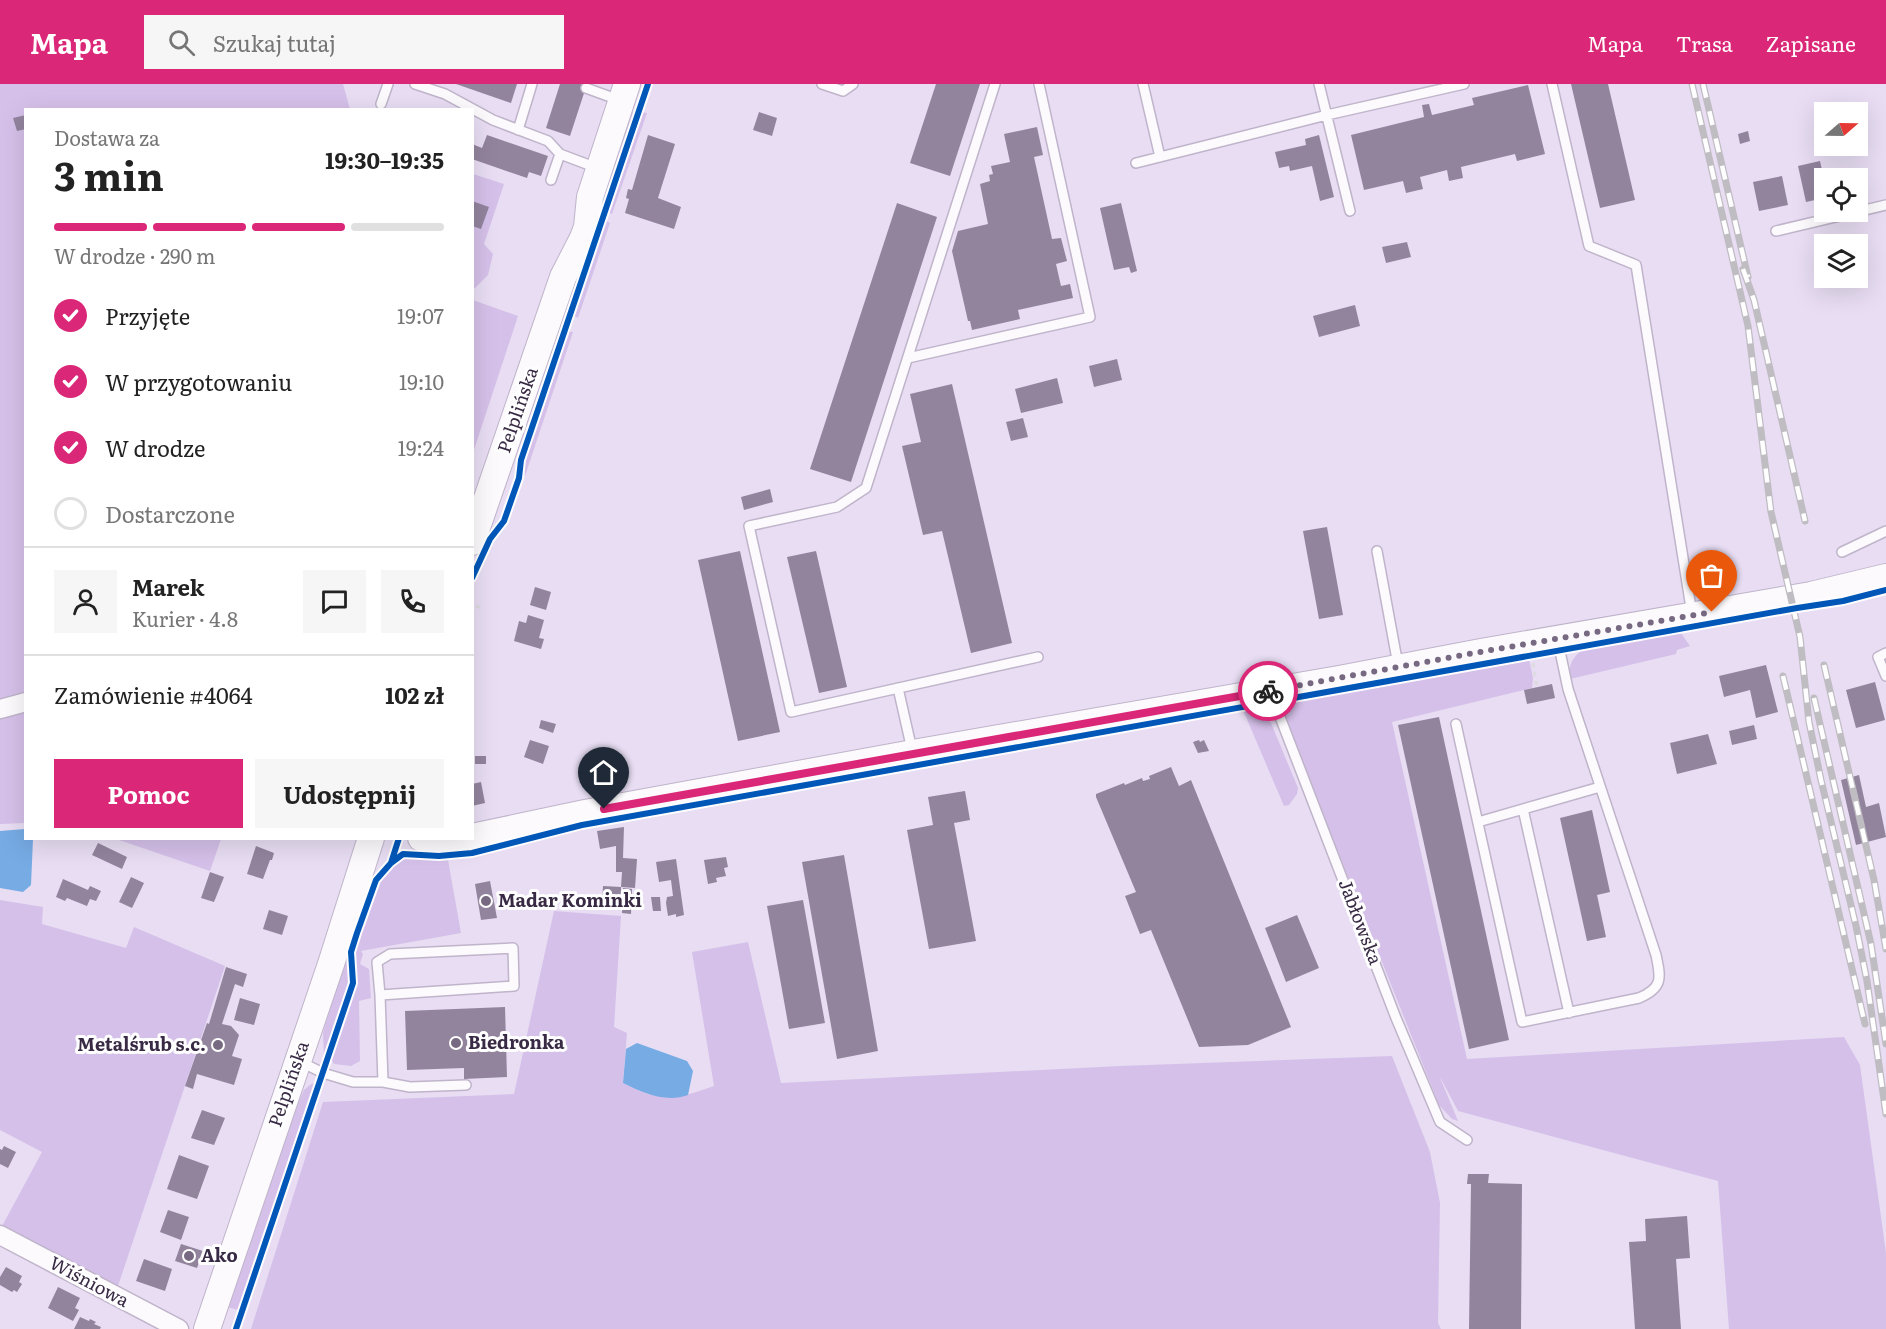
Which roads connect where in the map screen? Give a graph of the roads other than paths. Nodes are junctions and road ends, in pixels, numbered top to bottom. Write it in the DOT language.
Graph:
graph roads {
  1 [pos="388,84"];
  2 [pos="416,84"];
  3 [pos="532,84"];
  4 [pos="822,84"];
  5 [pos="853,84"];
  6 [pos="995,84"];
  7 [pos="1039,84"];
  8 [pos="1143,84"];
  9 [pos="1319,84"];
  10 [pos="1464,84"];
  11 [pos="1552,84"];
  12 [pos="586,88"];
  13 [pos="624,92"];
  14 [pos="381,104"];
  15 [pos="471,108"];
  16 [pos="474,110"];
  17 [pos="1327,115"];
  18 [pos="518,130"];
  19 [pos="560,154"];
  20 [pos="1160,157"];
  21 [pos="1137,163"];
  22 [pos="600,169"];
  23 [pos="551,180"];
  24 [pos="1886,205"];
  25 [pos="1350,212"];
  26 [pos="1776,231"];
  27 [pos="908,358"];
  28 [pos="1886,531"];
  29 [pos="474,536"];
  30 [pos="1377,550"];
  31 [pos="1842,552"];
  32 [pos="1886,578"];
  33 [pos="1692,615"];
  34 [pos="1558,639"];
  35 [pos="1886,653"];
  36 [pos="1038,657"];
  37 [pos="1398,667"];
  38 [pos="1886,676"];
  39 [pos="898,688"];
  40 [pos="1270,690"];
  41 [pos="24,703"];
  42 [pos="0,709"];
  43 [pos="1456,724"];
  44 [pos="913,753"];
  45 [pos="1600,787"];
  46 [pos="1523,809"];
  47 [pos="1478,822"];
  48 [pos="474,837"];
  49 [pos="370,840"];
  50 [pos="380,994"];
  51 [pos="1569,1012"];
  52 [pos="297,1060"];
  53 [pos="383,1082"];
  54 [pos="466,1085"];
  55 [pos="1467,1140"];
  56 [pos="0,1235"];
  57 [pos="179,1329"];
  58 [pos="207,1329"];
  1 -- 14 [label="lane"];
  2 -- 15 [label="lane"];
  3 -- 18 [label="lane"];
  4 -- 5 [label="lane"];
  6 -- 27 [label="lane"];
  7 -- 27 [label="lane"];
  8 -- 20 [label="lane"];
  9 -- 17 [label="lane"];
  10 -- 17 [label="lane"];
  11 -- 33 [label="lane"];
  12 -- 13 [label="lane"];
  13 -- 22 [label="main road, Pelplińska"];
  16 -- 18 [label="lane"];
  17 -- 20 [label="lane"];
  17 -- 25 [label="lane"];
  18 -- 19 [label="lane"];
  19 -- 22 [label="lane"];
  19 -- 23 [label="lane"];
  20 -- 21 [label="lane"];
  22 -- 29 [label="main road, Pelplińska"];
  24 -- 26 [label="lane"];
  27 -- 39 [label="lane"];
  28 -- 31 [label="lane"];
  30 -- 37 [label="lane"];
  32 -- 33 [label="main road"];
  33 -- 34 [label="main road"];
  34 -- 37 [label="main road"];
  34 -- 45 [label="lane"];
  35 -- 38 [label="lane"];
  36 -- 39 [label="lane"];
  37 -- 40 [label="main road"];
  39 -- 44 [label="lane"];
  40 -- 44 [label="main road"];
  40 -- 55 [label="lane, Jabłowska"];
  41 -- 42 [label="street"];
  43 -- 47 [label="lane"];
  44 -- 48 [label="main road"];
  45 -- 46 [label="lane"];
  45 -- 51 [label="lane"];
  46 -- 47 [label="lane"];
  46 -- 51 [label="lane"];
  47 -- 51 [label="lane"];
  49 -- 52 [label="main road, Pelplińska"];
  50 -- 50 [label="lane"];
  50 -- 53 [label="lane"];
  52 -- 53 [label="lane"];
  52 -- 58 [label="main road, Pelplińska"];
  53 -- 54 [label="lane"];
  56 -- 57 [label="street, Wiśniowa"];
}
